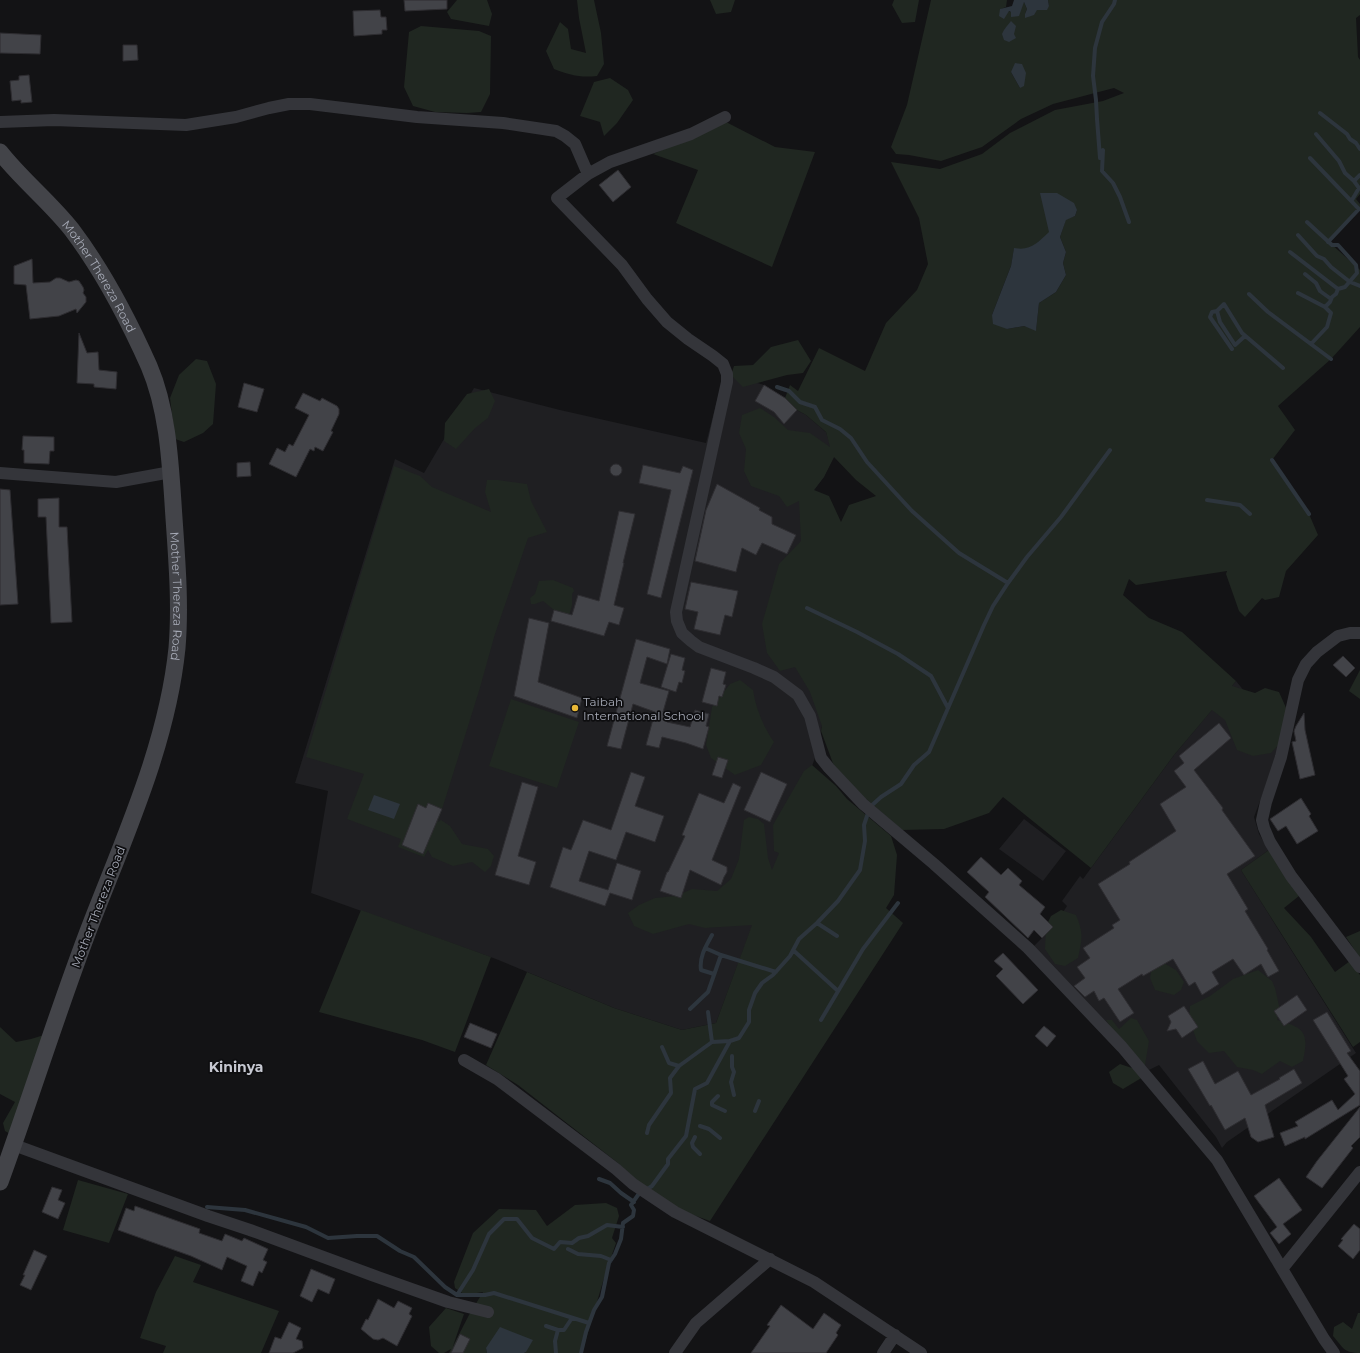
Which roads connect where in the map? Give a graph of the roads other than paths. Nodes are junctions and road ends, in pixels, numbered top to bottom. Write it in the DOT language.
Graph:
graph roads {
  1 [pos="725,117"];
  2 [pos="0,122"];
  3 [pos="0,152"];
  4 [pos="588,174"];
  5 [pos="171,472"];
  6 [pos="0,473"];
  7 [pos="1360,633"];
  8 [pos="1360,967"];
  9 [pos="464,1060"];
  10 [pos="14,1145"];
  11 [pos="1360,1172"];
  12 [pos="0,1182"];
  13 [pos="770,1259"];
  14 [pos="1282,1269"];
  15 [pos="488,1312"];
  16 [pos="895,1335"];
  17 [pos="675,1353"];
  18 [pos="883,1353"];
  19 [pos="921,1353"];
  20 [pos="1334,1353"];
  1 -- 4 [label="street"];
  2 -- 4 [label="street"];
  3 -- 5 [label="street, Mother Thereza Road"];
  4 -- 14 [label="street"];
  5 -- 6 [label="street"];
  5 -- 10 [label="street, Mother Thereza Road"];
  7 -- 8 [label="street"];
  9 -- 13 [label="street"];
  10 -- 12 [label="street, Mother Thereza Road"];
  10 -- 15 [label="street"];
  11 -- 14 [label="street"];
  13 -- 16 [label="street"];
  13 -- 17 [label="street"];
  14 -- 20 [label="street"];
  16 -- 18 [label="street"];
  16 -- 19 [label="street"];
}
